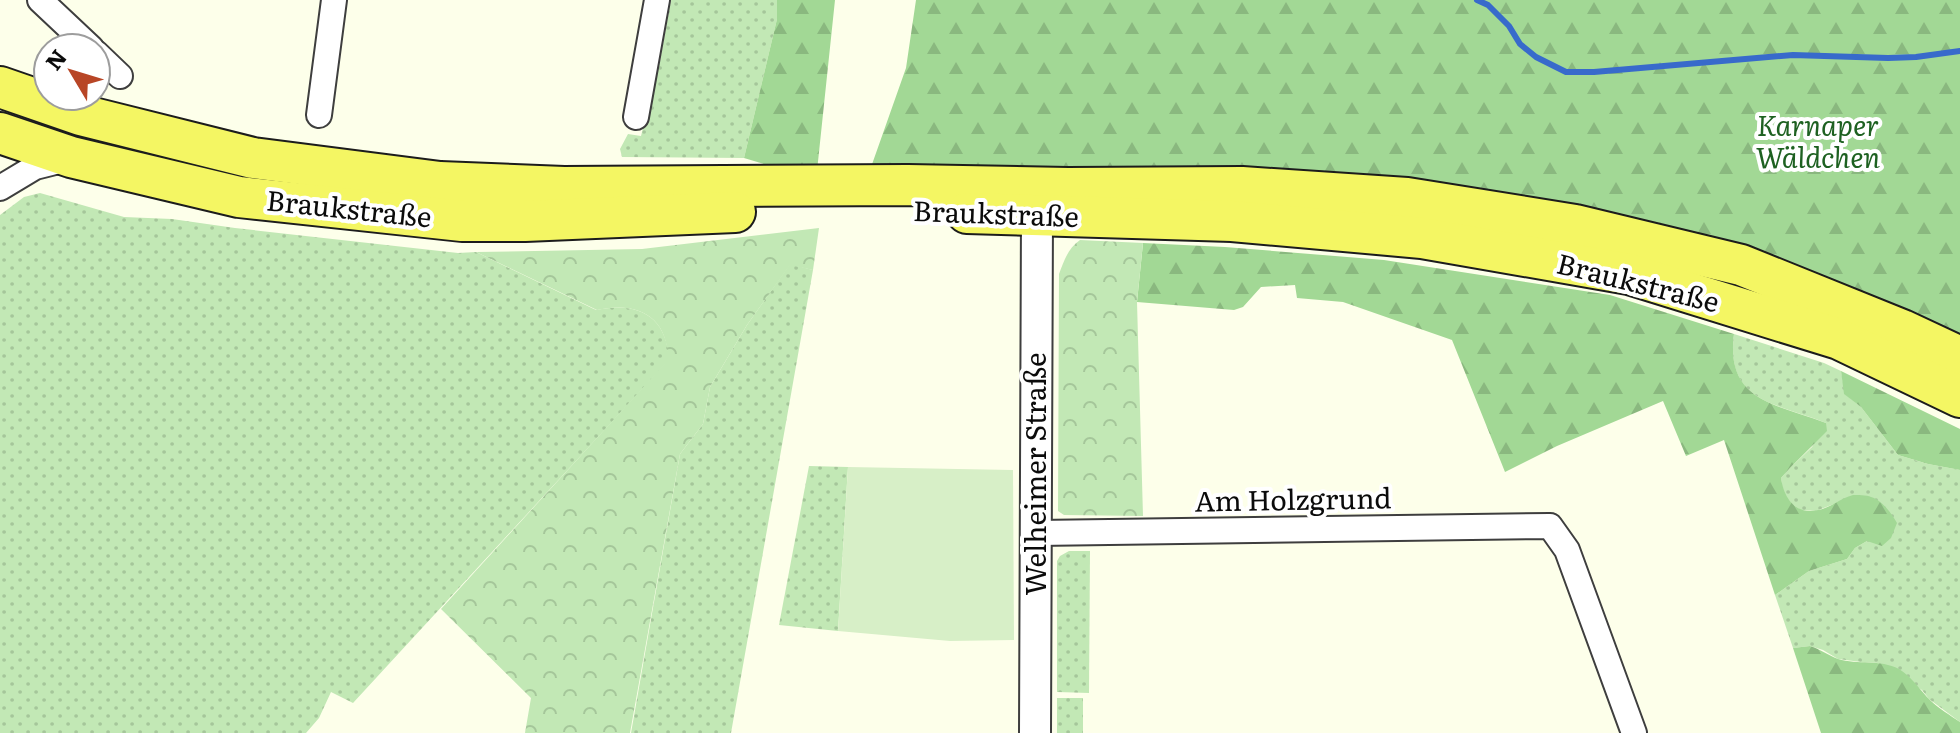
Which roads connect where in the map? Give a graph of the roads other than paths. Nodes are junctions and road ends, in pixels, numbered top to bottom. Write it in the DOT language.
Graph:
graph roads {
  1 [pos="40,0"];
  2 [pos="334,0"];
  3 [pos="657,0"];
  4 [pos="74,32"];
  5 [pos="112,68"];
  6 [pos="120,76"];
  7 [pos="0,87"];
  8 [pos="32,98"];
  9 [pos="61,112"];
  10 [pos="73,112"];
  11 [pos="319,115"];
  12 [pos="636,117"];
  13 [pos="5,142"];
  14 [pos="71,157"];
  15 [pos="0,188"];
  16 [pos="1037,215"];
  17 [pos="1960,357"];
  18 [pos="1960,397"];
  19 [pos="1037,533"];
  20 [pos="1035,733"];
  21 [pos="1634,733"];
  1 -- 4 [label="street"];
  2 -- 11 [label="street"];
  3 -- 12 [label="street"];
  5 -- 6 [label="street"];
  7 -- 8 [label="main road, Braukstraße"];
  9 -- 13 [label="street, Braukstraße"];
  10 -- 17 [label="main road, Braukstraße"];
  13 -- 14 [label="main road, Braukstraße"];
  14 -- 15 [label="street"];
  14 -- 16 [label="main road, Braukstraße"];
  16 -- 18 [label="main road, Braukstraße"];
  16 -- 19 [label="street, Welheimer Straße"];
  19 -- 20 [label="street, Welheimer Straße"];
  19 -- 21 [label="street, Am Holzgrund"];
}
